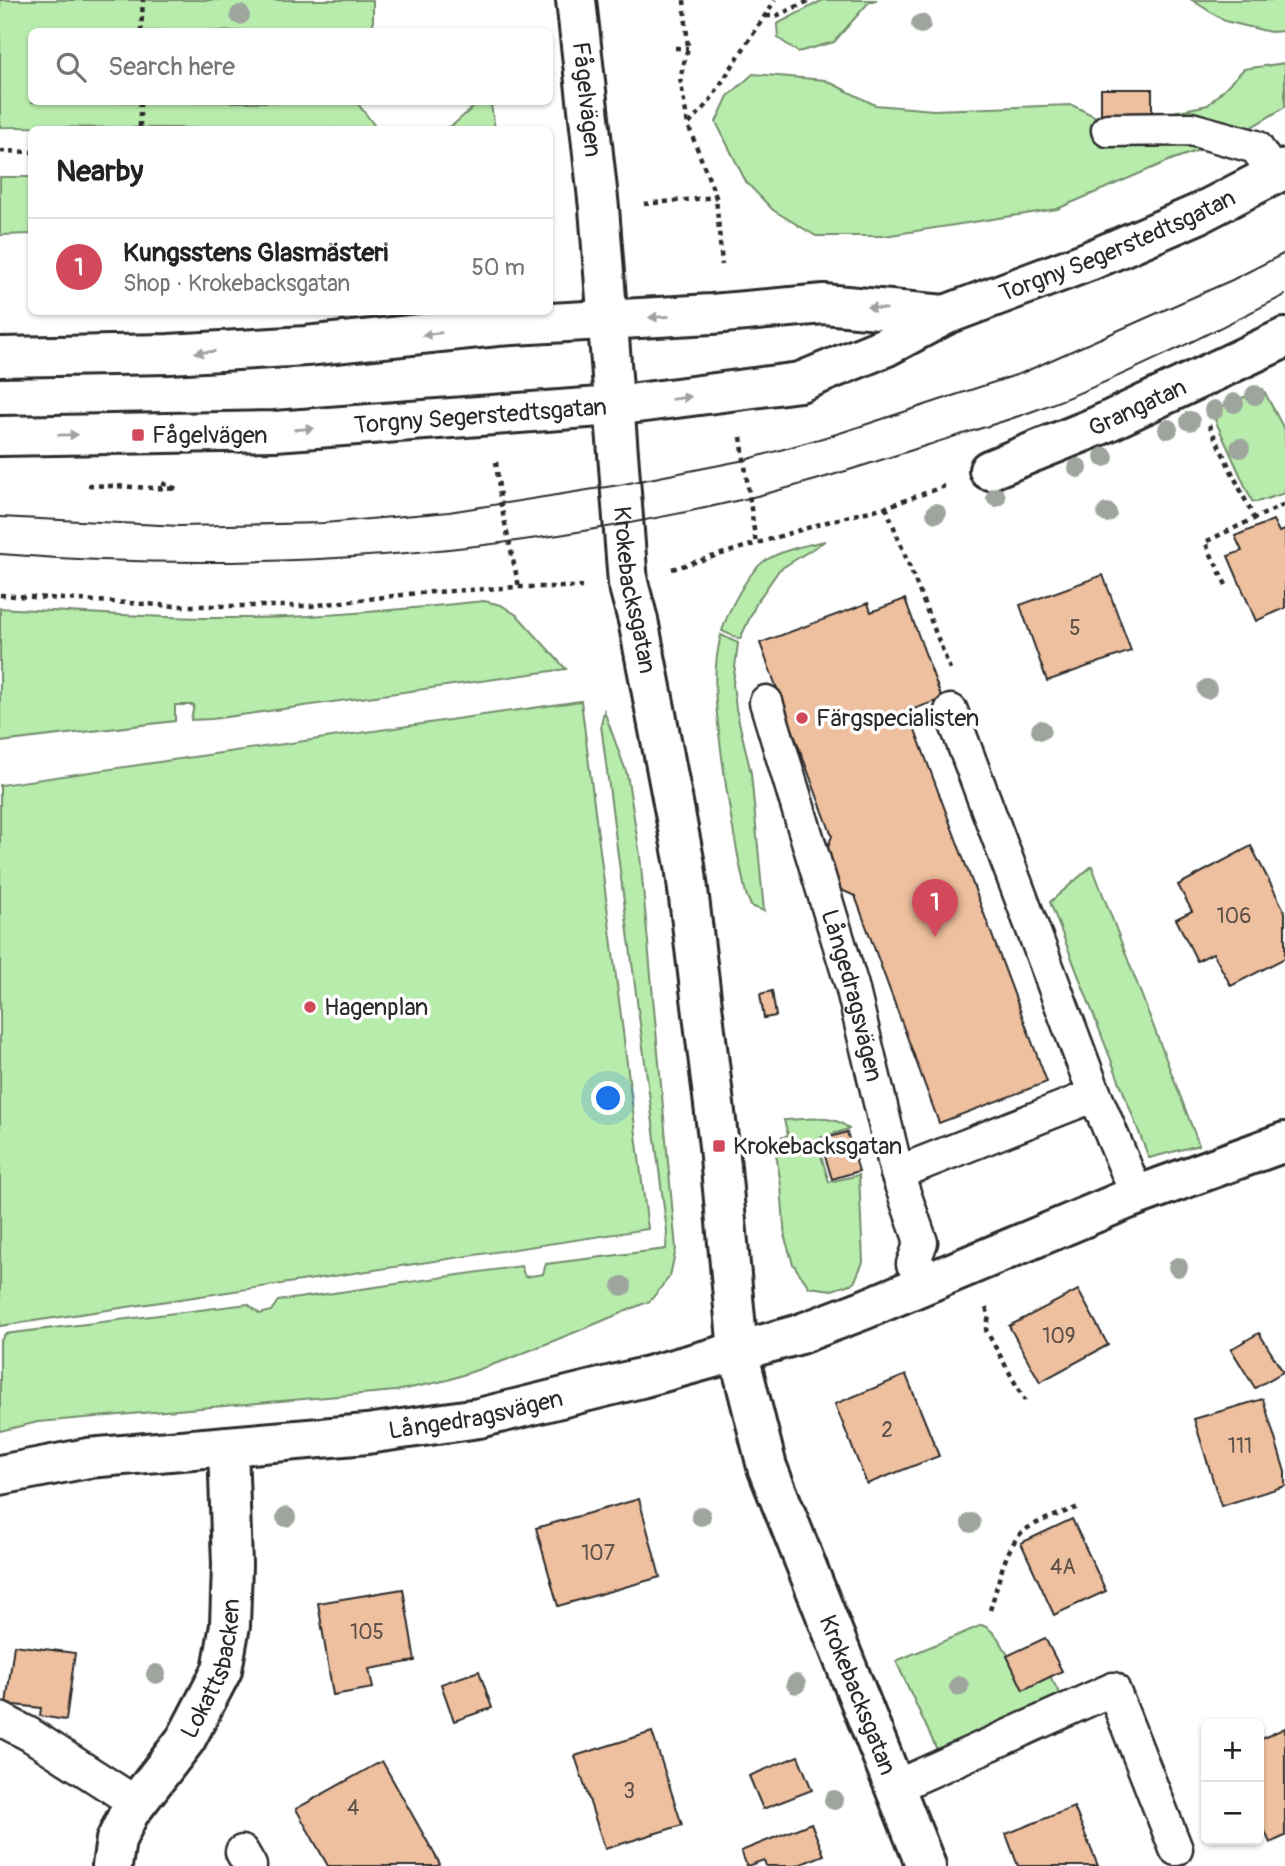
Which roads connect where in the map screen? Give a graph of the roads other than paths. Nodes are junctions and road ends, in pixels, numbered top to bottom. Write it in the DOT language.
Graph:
graph roads {
  1 [pos="576,0"];
  2 [pos="1108,130"];
  3 [pos="1279,171"];
  4 [pos="945,315"];
  5 [pos="608,320"];
  6 [pos="1285,338"];
  7 [pos="0,357"];
  8 [pos="614,407"];
  9 [pos="0,436"];
  10 [pos="989,470"];
  11 [pos="766,702"];
  12 [pos="951,711"];
  13 [pos="1096,1095"];
  14 [pos="1285,1142"];
  15 [pos="897,1173"];
  16 [pos="1137,1195"];
  17 [pos="934,1279"];
  18 [pos="738,1351"];
  19 [pos="228,1446"];
  20 [pos="0,1475"];
  21 [pos="0,1719"];
  22 [pos="895,1787"];
  23 [pos="136,1803"];
  24 [pos="1176,1849"];
  25 [pos="112,1866"];
  26 [pos="926,1866"];
  1 -- 5 [label="street, Fågelvägen"];
  2 -- 3 [label="lane"];
  3 -- 4 [label="street, Torgny Segerstedtsgatan"];
  4 -- 5 [label="street, Torgny Segerstedtsgatan, one-way"];
  8 -- 4 [label="street, Torgny Segerstedtsgatan, one-way"];
  5 -- 7 [label="street, Torgny Segerstedtsgatan, one-way"];
  5 -- 8 [label="street, Fågelvägen"];
  6 -- 10 [label="street, Grangatan"];
  9 -- 8 [label="street, Torgny Segerstedtsgatan, one-way"];
  8 -- 18 [label="street, Krokebacksgatan"];
  11 -- 15 [label="lane, Långedragsvägen"];
  12 -- 13 [label="lane"];
  13 -- 15 [label="lane"];
  13 -- 16 [label="lane"];
  14 -- 16 [label="street, Långedragsvägen"];
  15 -- 17 [label="lane, Långedragsvägen"];
  16 -- 17 [label="street, Långedragsvägen"];
  17 -- 18 [label="street, Långedragsvägen"];
  18 -- 19 [label="street, Långedragsvägen"];
  18 -- 22 [label="street, Krokebacksgatan"];
  19 -- 20 [label="street, Långedragsvägen"];
  19 -- 23 [label="street, Lokattsbacken"];
  21 -- 23 [label="lane"];
  22 -- 24 [label="lane"];
  22 -- 26 [label="street, Krokebacksgatan"];
  23 -- 25 [label="street, Lokattsbacken"];
}
